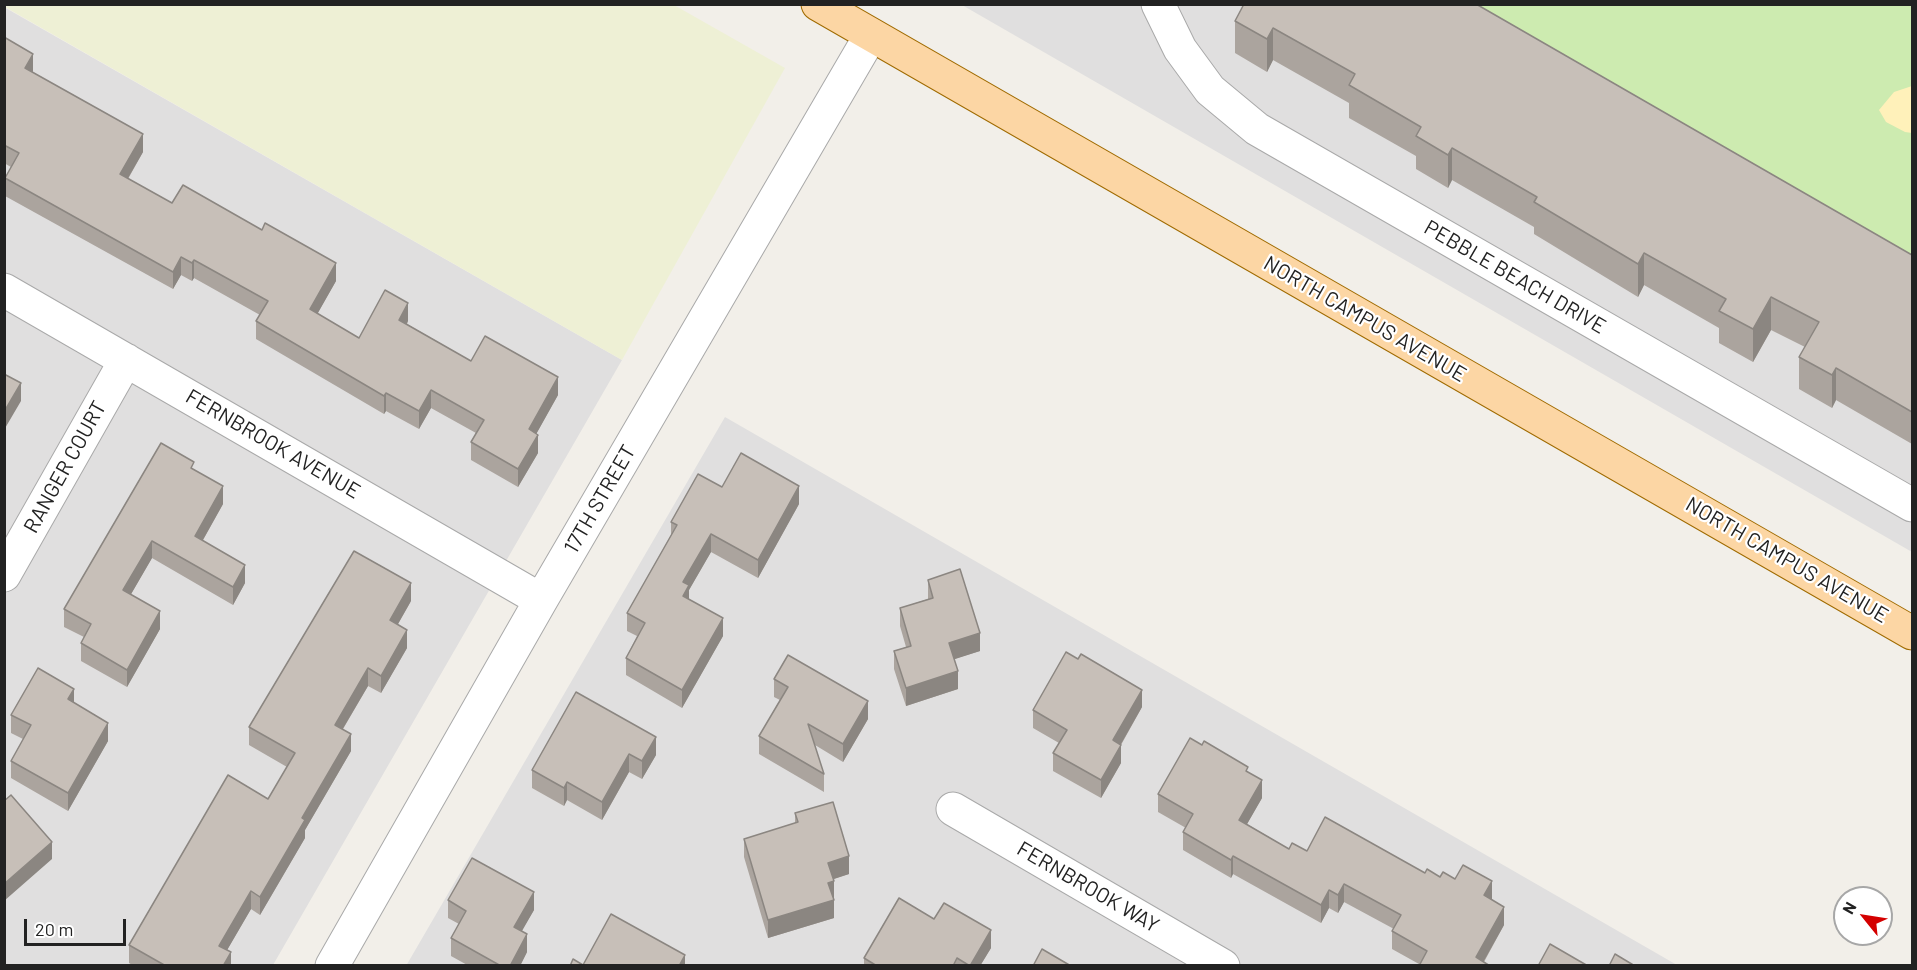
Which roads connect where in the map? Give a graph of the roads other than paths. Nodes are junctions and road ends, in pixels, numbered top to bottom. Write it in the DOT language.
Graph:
graph roads {
  1 [pos="818,4"];
  2 [pos="1158,4"];
  3 [pos="871,35"];
  4 [pos="4,290"];
  5 [pos="126,360"];
  6 [pos="1912,505"];
  7 [pos="4,575"];
  8 [pos="541,600"];
  9 [pos="1912,633"];
  10 [pos="953,809"];
  11 [pos="332,966"];
  12 [pos="1223,966"];
  1 -- 3 [label="main road, NORTH CAMPUS AVENUE"];
  2 -- 6 [label="street, PEBBLE BEACH DRIVE"];
  3 -- 8 [label="street, 17TH STREET"];
  3 -- 9 [label="main road, NORTH CAMPUS AVENUE"];
  4 -- 5 [label="street, FERNBROOK AVENUE"];
  5 -- 7 [label="street, RANGER COURT"];
  5 -- 8 [label="street, FERNBROOK AVENUE"];
  8 -- 11 [label="street, 17TH STREET"];
  10 -- 12 [label="street, FERNBROOK WAY"];
}
